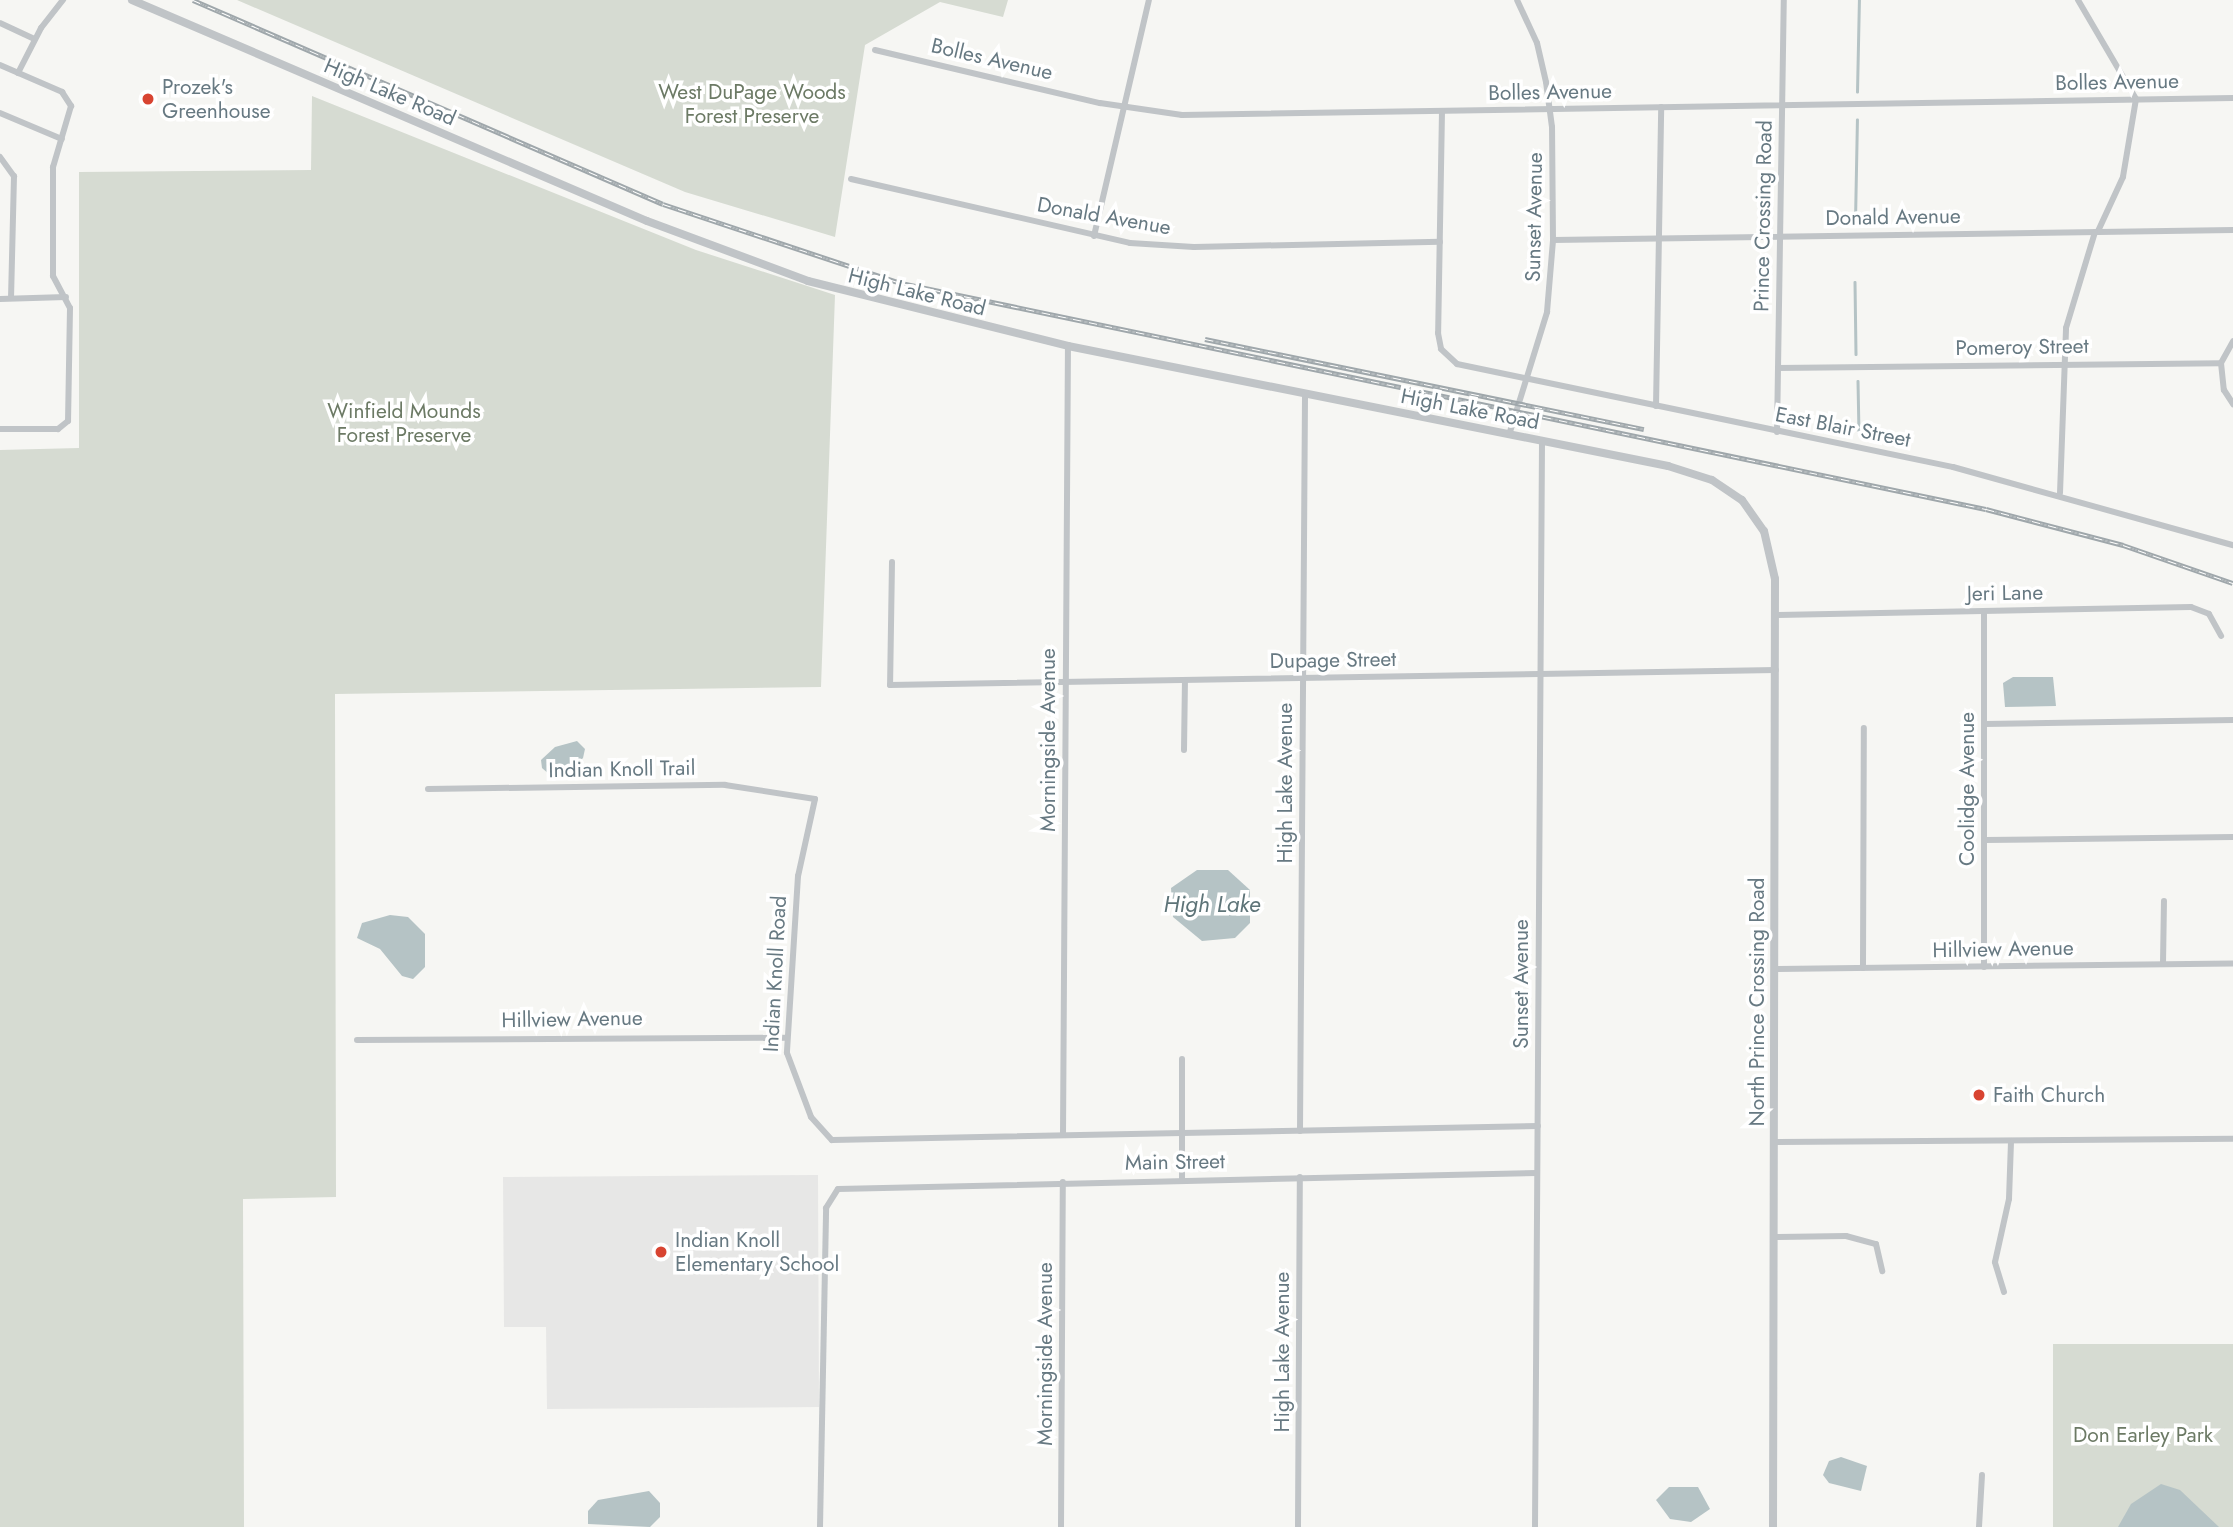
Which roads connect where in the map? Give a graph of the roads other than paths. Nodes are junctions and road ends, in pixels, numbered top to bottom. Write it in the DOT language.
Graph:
graph roads {
  1 [pos="63,0"];
  2 [pos="132,0"];
  3 [pos="1149,0"];
  4 [pos="1517,0"];
  5 [pos="1784,0"];
  6 [pos="2078,0"];
  7 [pos="0,23"];
  8 [pos="35,39"];
  9 [pos="875,50"];
  10 [pos="0,65"];
  11 [pos="18,74"];
  12 [pos="2233,98"];
  13 [pos="2136,99"];
  14 [pos="1782,105"];
  15 [pos="1661,107"];
  16 [pos="1124,108"];
  17 [pos="1549,109"];
  18 [pos="1442,111"];
  19 [pos="0,113"];
  20 [pos="62,139"];
  21 [pos="0,157"];
  22 [pos="851,179"];
  23 [pos="2233,230"];
  24 [pos="2097,231"];
  25 [pos="1094,236"];
  26 [pos="1780,237"];
  27 [pos="1659,239"];
  28 [pos="1553,240"];
  29 [pos="1440,242"];
  30 [pos="66,297"];
  31 [pos="12,298"];
  32 [pos="0,299"];
  33 [pos="2233,341"];
  34 [pos="1068,346"];
  35 [pos="2221,363"];
  36 [pos="2064,364"];
  37 [pos="1778,368"];
  38 [pos="1523,379"];
  39 [pos="1305,394"];
  40 [pos="2233,404"];
  41 [pos="1656,406"];
  42 [pos="0,429"];
  43 [pos="1777,432"];
  44 [pos="1509,435"];
  45 [pos="1542,442"];
  46 [pos="1731,491"];
  47 [pos="2060,493"];
  48 [pos="2233,545"];
  49 [pos="892,562"];
  50 [pos="1984,611"];
  51 [pos="1776,615"];
  52 [pos="2221,636"];
  53 [pos="1776,670"];
  54 [pos="1540,674"];
  55 [pos="1303,678"];
  56 [pos="1185,680"];
  57 [pos="1066,682"];
  58 [pos="2233,720"];
  59 [pos="1985,724"];
  60 [pos="1864,728"];
  61 [pos="1184,750"];
  62 [pos="428,789"];
  63 [pos="815,799"];
  64 [pos="2233,837"];
  65 [pos="1985,840"];
  66 [pos="2164,901"];
  67 [pos="2233,963"];
  68 [pos="2163,964"];
  69 [pos="1984,967"];
  70 [pos="1863,968"];
  71 [pos="1774,970"];
  72 [pos="787,1038"];
  73 [pos="357,1040"];
  74 [pos="1182,1059"];
  75 [pos="1538,1126"];
  76 [pos="1300,1131"];
  77 [pos="1182,1133"];
  78 [pos="1063,1135"];
  79 [pos="2233,1139"];
  80 [pos="832,1140"];
  81 [pos="1774,1142"];
  82 [pos="2011,1142"];
  83 [pos="1537,1173"];
  84 [pos="1300,1177"];
  85 [pos="1182,1180"];
  86 [pos="1063,1182"];
  87 [pos="1774,1237"];
  88 [pos="1882,1271"];
  89 [pos="2004,1292"];
  90 [pos="1982,1475"];
  91 [pos="820,1527"];
  92 [pos="1061,1527"];
  93 [pos="1298,1527"];
  94 [pos="1535,1527"];
  95 [pos="1773,1527"];
  96 [pos="1979,1527"];
  1 -- 8 [label="street"];
  2 -- 34 [label="street, High Lake Road"];
  3 -- 16 [label="street"];
  4 -- 17 [label="street, Sunset Avenue"];
  5 -- 14 [label="street, Prince Crossing Road"];
  6 -- 13 [label="street"];
  7 -- 8 [label="street"];
  8 -- 11 [label="street"];
  9 -- 16 [label="street, Bolles Avenue"];
  10 -- 11 [label="street"];
  11 -- 20 [label="street"];
  12 -- 13 [label="street, Bolles Avenue"];
  13 -- 14 [label="street, Bolles Avenue"];
  13 -- 24 [label="street"];
  14 -- 15 [label="street, Bolles Avenue"];
  14 -- 26 [label="street, Prince Crossing Road"];
  15 -- 17 [label="street, Bolles Avenue"];
  15 -- 27 [label="street"];
  16 -- 18 [label="street, Bolles Avenue"];
  16 -- 25 [label="street"];
  17 -- 18 [label="street, Bolles Avenue"];
  17 -- 28 [label="street, Sunset Avenue"];
  18 -- 29 [label="street"];
  19 -- 20 [label="street"];
  20 -- 30 [label="street"];
  21 -- 31 [label="street"];
  22 -- 25 [label="street, Donald Avenue"];
  23 -- 24 [label="street, Donald Avenue"];
  24 -- 26 [label="street, Donald Avenue"];
  24 -- 36 [label="street"];
  25 -- 29 [label="street, Donald Avenue"];
  26 -- 27 [label="street, Donald Avenue"];
  26 -- 37 [label="street, Prince Crossing Road"];
  27 -- 28 [label="street, Donald Avenue"];
  27 -- 41 [label="street"];
  28 -- 38 [label="street, Sunset Avenue"];
  29 -- 38 [label="street, East Blair Street"];
  30 -- 31 [label="street"];
  30 -- 42 [label="street"];
  31 -- 32 [label="street"];
  33 -- 35 [label="street"];
  34 -- 39 [label="street, High Lake Road"];
  34 -- 57 [label="street, Morningside Avenue"];
  35 -- 36 [label="street, Pomeroy Street"];
  35 -- 40 [label="street"];
  36 -- 37 [label="street, Pomeroy Street"];
  36 -- 47 [label="street"];
  37 -- 43 [label="street, Prince Crossing Road"];
  38 -- 41 [label="street, East Blair Street"];
  38 -- 44 [label="street, Sunset Avenue"];
  39 -- 44 [label="street, High Lake Road"];
  39 -- 55 [label="street, High Lake Avenue"];
  41 -- 43 [label="street, East Blair Street"];
  43 -- 47 [label="street, East Blair Street"];
  44 -- 45 [label="street, High Lake Road"];
  45 -- 46 [label="street, High Lake Road"];
  45 -- 54 [label="street, Sunset Avenue"];
  46 -- 51 [label="street, North Prince Crossing Road"];
  47 -- 48 [label="street, East Blair Street"];
  49 -- 57 [label="street, Dupage Street"];
  50 -- 51 [label="street, Jeri Lane"];
  50 -- 52 [label="street, Jeri Lane"];
  50 -- 59 [label="street, Coolidge Avenue"];
  51 -- 53 [label="street, North Prince Crossing Road"];
  53 -- 54 [label="street, Dupage Street"];
  53 -- 71 [label="street, North Prince Crossing Road"];
  54 -- 55 [label="street, Dupage Street"];
  54 -- 75 [label="street, Sunset Avenue"];
  55 -- 56 [label="street, Dupage Street"];
  55 -- 76 [label="street, High Lake Avenue"];
  56 -- 57 [label="street, Dupage Street"];
  56 -- 61 [label="street"];
  57 -- 78 [label="street, Morningside Avenue"];
  58 -- 59 [label="street"];
  59 -- 65 [label="street, Coolidge Avenue"];
  60 -- 70 [label="street"];
  62 -- 63 [label="street, Indian Knoll Trail"];
  63 -- 72 [label="street, Indian Knoll Road"];
  64 -- 65 [label="street"];
  65 -- 69 [label="street, Coolidge Avenue"];
  66 -- 68 [label="street"];
  67 -- 68 [label="street, Hillview Avenue"];
  68 -- 69 [label="street, Hillview Avenue"];
  69 -- 70 [label="street, Hillview Avenue"];
  70 -- 71 [label="street, Hillview Avenue"];
  71 -- 81 [label="street, North Prince Crossing Road"];
  72 -- 73 [label="street, Hillview Avenue"];
  72 -- 80 [label="street, Indian Knoll Road"];
  74 -- 77 [label="street"];
  75 -- 76 [label="street, Main Street"];
  75 -- 83 [label="street, Sunset Avenue"];
  76 -- 77 [label="street, Main Street"];
  77 -- 78 [label="street, Main Street"];
  77 -- 85 [label="street"];
  78 -- 80 [label="street, Main Street"];
  79 -- 82 [label="street"];
  81 -- 82 [label="street"];
  81 -- 87 [label="street, North Prince Crossing Road"];
  82 -- 89 [label="street"];
  83 -- 84 [label="street, Main Street"];
  83 -- 94 [label="street, Sunset Avenue"];
  84 -- 85 [label="street, Main Street"];
  84 -- 93 [label="street, High Lake Avenue"];
  85 -- 86 [label="street, Main Street"];
  86 -- 91 [label="street, Main Street"];
  86 -- 92 [label="street, Morningside Avenue"];
  87 -- 88 [label="street"];
  87 -- 95 [label="street, North Prince Crossing Road"];
  90 -- 96 [label="street"];
}
